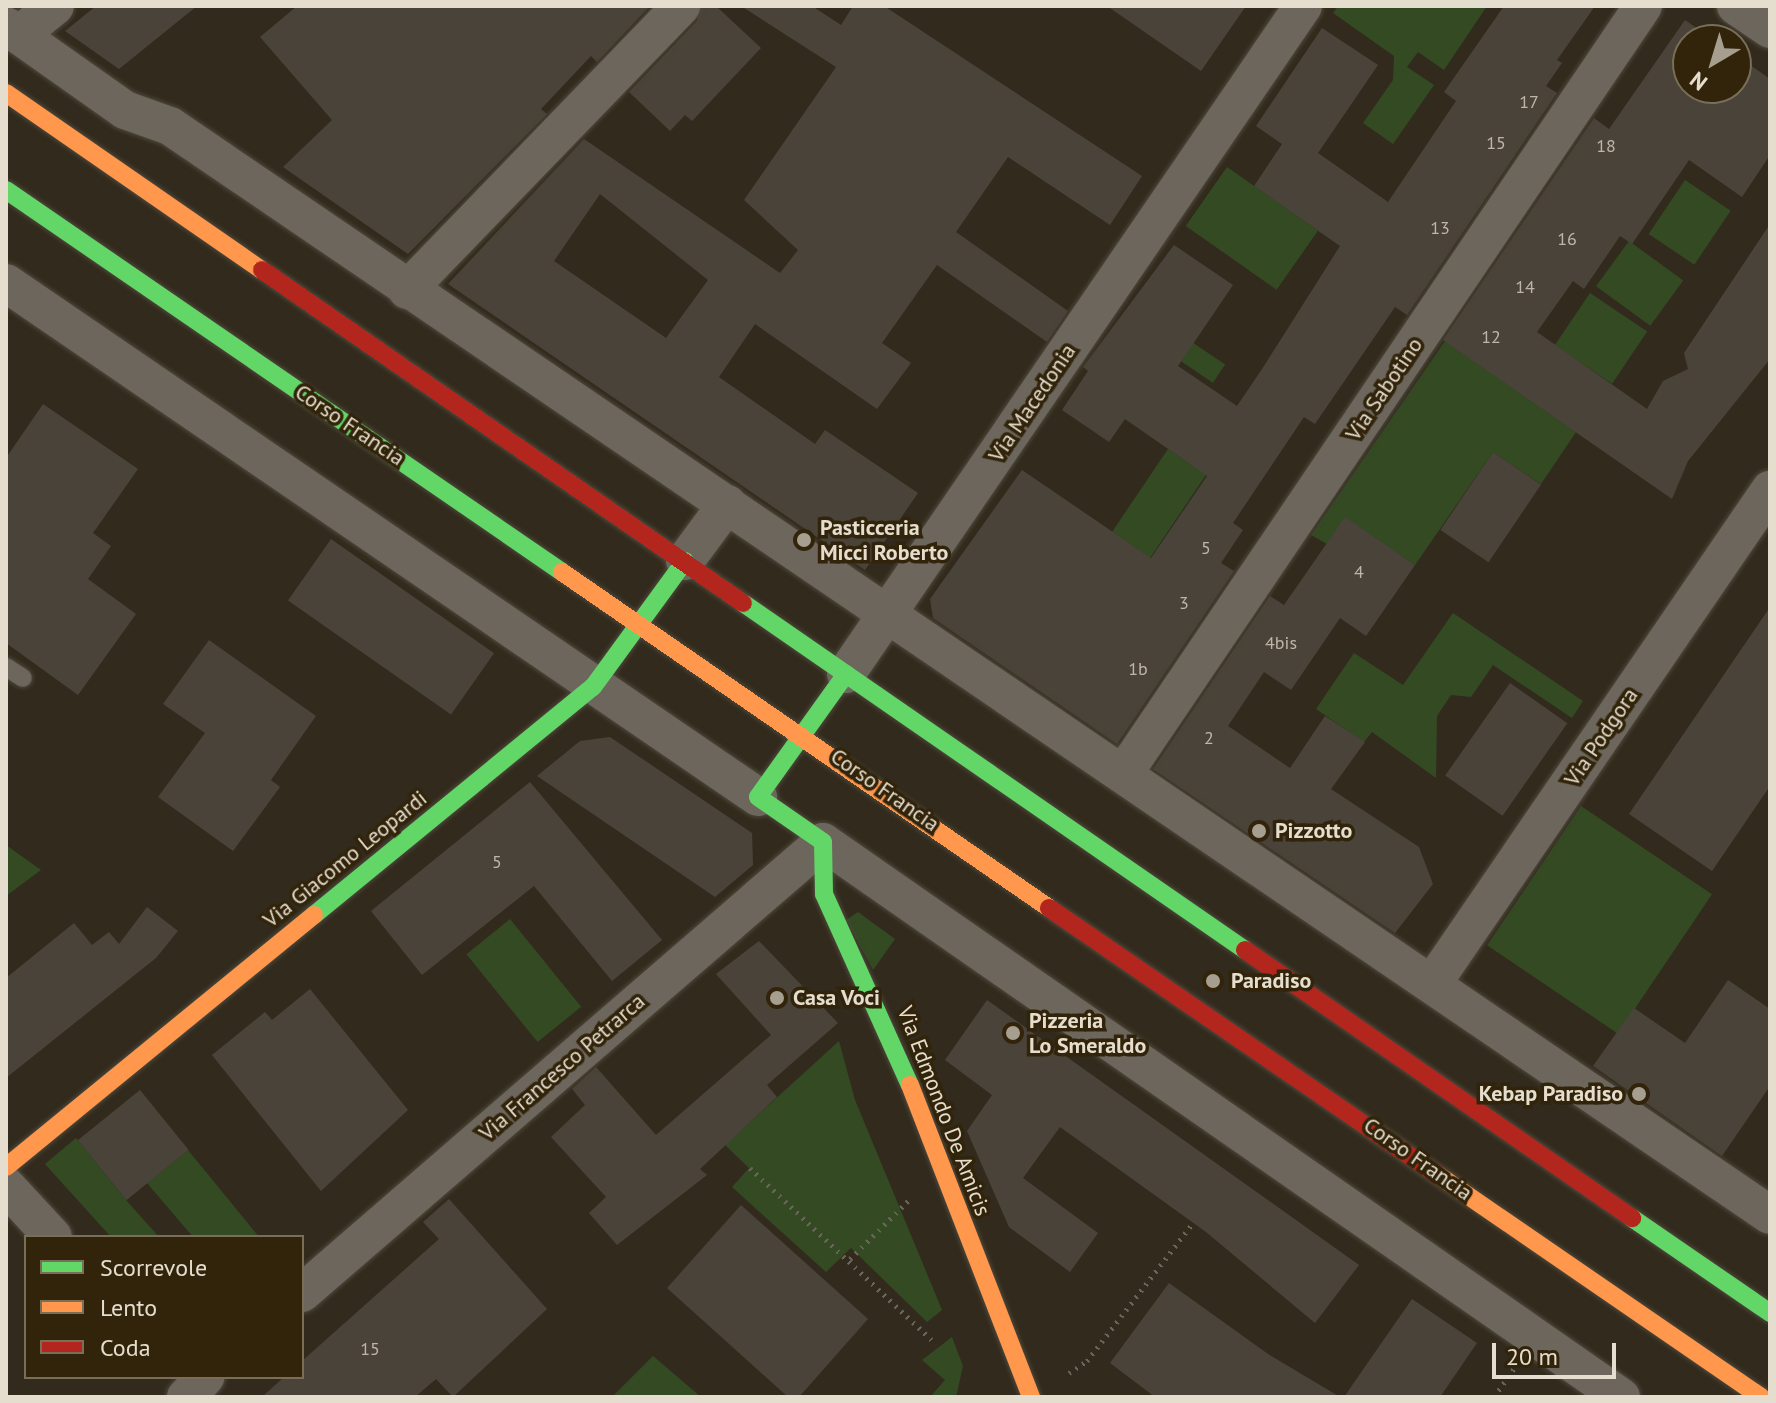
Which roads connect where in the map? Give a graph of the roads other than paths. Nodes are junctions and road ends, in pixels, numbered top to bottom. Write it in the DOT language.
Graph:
graph roads {
  1 [pos="55,6"];
  2 [pos="681,6"];
  3 [pos="1303,6"];
  4 [pos="1643,6"];
  5 [pos="1736,6"];
  6 [pos="1770,29"];
  7 [pos="13,30"];
  8 [pos="6,93"];
  9 [pos="6,190"];
  10 [pos="6,283"];
  11 [pos="407,290"];
  12 [pos="1770,490"];
  13 [pos="727,504"];
  14 [pos="685,561"];
  15 [pos="890,612"];
  16 [pos="641,624"];
  17 [pos="6,667"];
  18 [pos="846,674"];
  19 [pos="23,678"];
  20 [pos="593,687"];
  21 [pos="802,733"];
  22 [pos="1124,773"];
  23 [pos="758,797"];
  24 [pos="823,842"];
  25 [pos="1432,984"];
  26 [pos="6,1167"];
  27 [pos="6,1186"];
  28 [pos="1764,1198"];
  29 [pos="51,1235"];
  30 [pos="304,1291"];
  31 [pos="1770,1313"];
  32 [pos="1031,1397"];
  33 [pos="1621,1397"];
  34 [pos="1761,1397"];
  1 -- 7 [label="street"];
  2 -- 11 [label="street"];
  3 -- 15 [label="street, Via Macedonia"];
  4 -- 22 [label="street, Via Sabotino"];
  5 -- 6 [label="street"];
  7 -- 11 [label="street"];
  8 -- 14 [label="main road"];
  9 -- 16 [label="main road, Corso Francia"];
  10 -- 20 [label="street"];
  11 -- 13 [label="street"];
  12 -- 25 [label="street, Via Podgora"];
  13 -- 14 [label="street"];
  13 -- 15 [label="street"];
  14 -- 16 [label="main road, Via Giacomo Leopardi"];
  14 -- 18 [label="main road"];
  15 -- 18 [label="street, Via Macedonia"];
  15 -- 22 [label="street"];
  16 -- 20 [label="main road, Via Giacomo Leopardi"];
  16 -- 21 [label="main road, Corso Francia"];
  17 -- 19 [label="lane"];
  18 -- 21 [label="main road, Via Macedonia"];
  18 -- 31 [label="main road"];
  20 -- 23 [label="street"];
  20 -- 26 [label="main road, Via Giacomo Leopardi"];
  21 -- 23 [label="main road, Via Macedonia"];
  21 -- 34 [label="main road, Corso Francia"];
  22 -- 25 [label="street"];
  23 -- 24 [label="main road"];
  24 -- 30 [label="street, Via Francesco Petrarca"];
  24 -- 32 [label="main road, Via Edmondo De Amicis"];
  24 -- 33 [label="street"];
  25 -- 28 [label="street"];
  27 -- 29 [label="street"];
}
